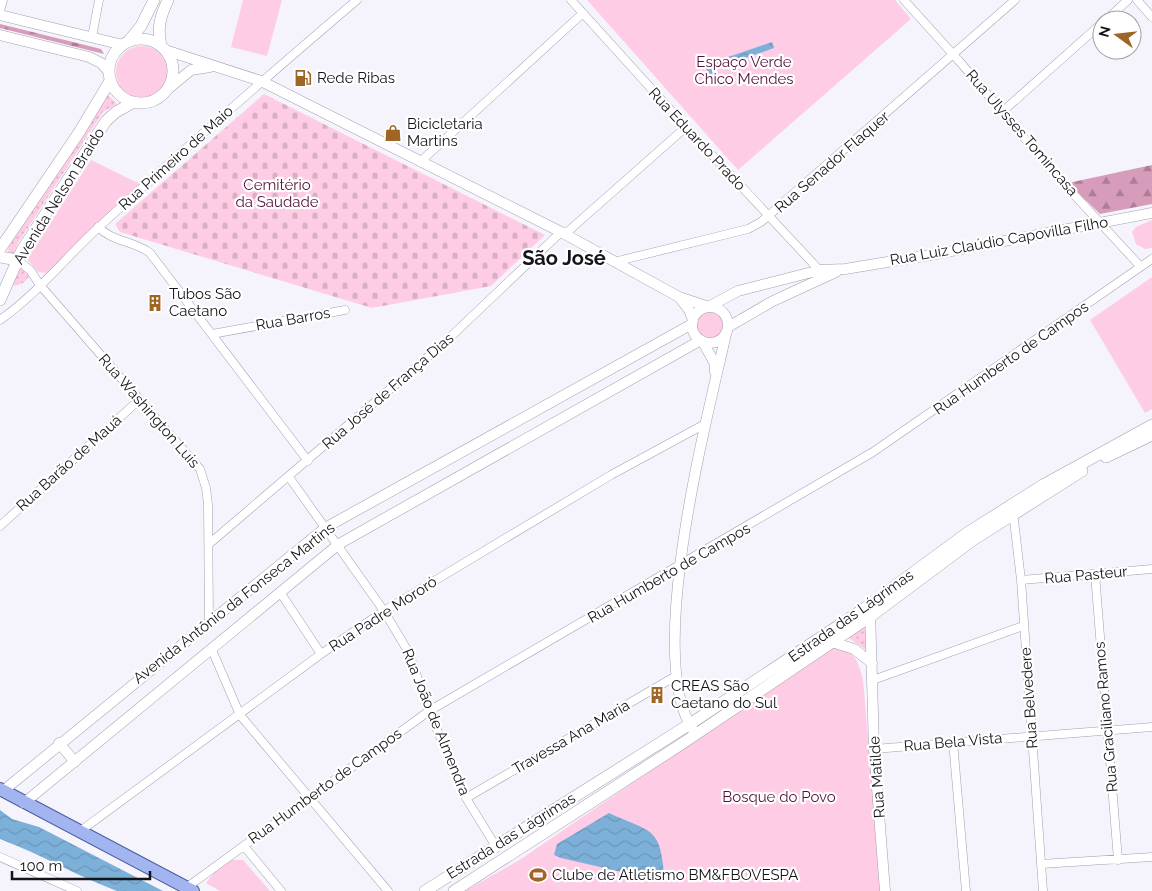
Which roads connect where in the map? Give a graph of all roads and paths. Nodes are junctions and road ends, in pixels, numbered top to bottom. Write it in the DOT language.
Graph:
graph roads {
  1 [pos="3,0"];
  2 [pos="99,0"];
  3 [pos="154,0"];
  4 [pos="168,0"];
  5 [pos="357,0"];
  6 [pos="571,0"];
  7 [pos="904,0"];
  8 [pos="1016,0"];
  9 [pos="1128,0"];
  10 [pos="1137,0"];
  11 [pos="1117,10"];
  12 [pos="0,13"];
  13 [pos="582,13"];
  14 [pos="1152,17"];
  15 [pos="1092,32"];
  16 [pos="0,35"];
  17 [pos="92,37"];
  18 [pos="126,43"];
  19 [pos="163,48"];
  20 [pos="954,55"];
  21 [pos="214,66"];
  22 [pos="110,76"];
  23 [pos="261,82"];
  24 [pos="168,89"];
  25 [pos="132,103"];
  26 [pos="1002,112"];
  27 [pos="686,127"];
  28 [pos="420,162"];
  29 [pos="1152,213"];
  30 [pos="769,217"];
  31 [pos="1100,222"];
  32 [pos="98,227"];
  33 [pos="563,233"];
  34 [pos="0,249"];
  35 [pos="0,257"];
  36 [pos="1152,259"];
  37 [pos="17,260"];
  38 [pos="614,262"];
  39 [pos="1140,266"];
  40 [pos="823,274"];
  41 [pos="786,278"];
  42 [pos="40,285"];
  43 [pos="793,292"];
  44 [pos="679,297"];
  45 [pos="1,298"];
  46 [pos="708,306"];
  47 [pos="345,310"];
  48 [pos="0,320"];
  49 [pos="693,322"];
  50 [pos="727,330"];
  51 [pos="212,334"];
  52 [pos="702,341"];
  53 [pos="715,385"];
  54 [pos="139,400"];
  55 [pos="705,424"];
  56 [pos="1152,424"];
  57 [pos="1152,435"];
  58 [pos="308,461"];
  59 [pos="289,477"];
  60 [pos="1013,510"];
  61 [pos="0,526"];
  62 [pos="325,528"];
  63 [pos="209,544"];
  64 [pos="339,544"];
  65 [pos="679,565"];
  66 [pos="1152,569"];
  67 [pos="1095,574"];
  68 [pos="1020,580"];
  69 [pos="280,592"];
  70 [pos="870,610"];
  71 [pos="384,611"];
  72 [pos="209,622"];
  73 [pos="1023,626"];
  74 [pos="832,642"];
  75 [pos="212,650"];
  76 [pos="322,654"];
  77 [pos="872,663"];
  78 [pos="676,676"];
  79 [pos="873,680"];
  80 [pos="429,711"];
  81 [pos="240,715"];
  82 [pos="1152,727"];
  83 [pos="693,729"];
  84 [pos="1107,731"];
  85 [pos="1032,736"];
  86 [pos="953,742"];
  87 [pos="59,743"];
  88 [pos="874,749"];
  89 [pos="75,762"];
  90 [pos="1,790"];
  91 [pos="309,797"];
  92 [pos="466,798"];
  93 [pos="24,803"];
  94 [pos="79,832"];
  95 [pos="496,845"];
  96 [pos="244,846"];
  97 [pos="0,856"];
  98 [pos="1152,857"];
  99 [pos="1118,860"];
  100 [pos="1041,864"];
  101 [pos="53,880"];
  102 [pos="189,889"];
  103 [pos="58,891"];
  104 [pos="77,891"];
  105 [pos="281,891"];
  106 [pos="388,891"];
  107 [pos="425,891"];
  108 [pos="454,891"];
  109 [pos="885,891"];
  110 [pos="966,891"];
  111 [pos="1043,891"];
  1 -- 12 [label="street"];
  2 -- 17 [label="street"];
  3 -- 18 [label="main road"];
  4 -- 19 [label="main road"];
  5 -- 23 [label="street, Rua Primeiro de Maio"];
  6 -- 13 [label="street, Rua Eduardo Prado"];
  7 -- 20 [label="street, Rua Ulysses Tomincasa"];
  8 -- 20 [label="street, Rua Senador Flaquer"];
  9 -- 11 [label="street"];
  10 -- 14 [label="street"];
  12 -- 17 [label="street"];
  13 -- 27 [label="street, Rua Eduardo Prado"];
  13 -- 28 [label="street"];
  15 -- 26 [label="street"];
  16 -- 22 [label="street"];
  17 -- 18 [label="street"];
  18 -- 19 [label="main road"];
  18 -- 22 [label="main road"];
  19 -- 21 [label="street"];
  19 -- 24 [label="main road"];
  20 -- 26 [label="street, Rua Ulysses Tomincasa"];
  20 -- 30 [label="street, Rua Senador Flaquer"];
  21 -- 23 [label="street"];
  21 -- 24 [label="street"];
  22 -- 25 [label="main road"];
  22 -- 34 [label="main road, Avenida Nelson Braido"];
  23 -- 28 [label="street"];
  23 -- 32 [label="street, Rua Primeiro de Maio"];
  24 -- 25 [label="main road"];
  25 -- 37 [label="main road, Avenida Nelson Braido"];
  26 -- 31 [label="street, Rua Ulysses Tomincasa"];
  27 -- 30 [label="street, Rua Eduardo Prado"];
  27 -- 33 [label="street, Rua José de França Dias"];
  28 -- 33 [label="street"];
  29 -- 31 [label="street, Rua Luiz Claúdio Capovilla Filho"];
  30 -- 38 [label="street, Rua Senador Flaquer"];
  30 -- 40 [label="street, Rua Eduardo Prado"];
  31 -- 39 [label="street, Rua Ulysses Tomincasa"];
  31 -- 40 [label="street, Rua Luiz Claúdio Capovilla Filho"];
  32 -- 42 [label="street, Rua Primeiro de Maio"];
  32 -- 51 [label="street"];
  33 -- 38 [label="street"];
  33 -- 58 [label="street, Rua José de França Dias"];
  35 -- 37 [label="main road"];
  36 -- 39 [label="street, Rua Humberto de Campos"];
  37 -- 42 [label="street, Rua Washington Luis"];
  37 -- 45 [label="main road, Avenida Nelson Braido"];
  38 -- 44 [label="street"];
  39 -- 65 [label="street, Rua Humberto de Campos"];
  40 -- 41 [label="street, Rua Luiz Claúdio Capovilla Filho"];
  40 -- 43 [label="street, Rua Luiz Claúdio Capovilla Filho"];
  41 -- 43 [label="street"];
  41 -- 46 [label="street, Rua Luiz Claúdio Capovilla Filho"];
  42 -- 48 [label="street, Rua Primeiro de Maio"];
  42 -- 54 [label="street, Rua Washington Luis"];
  43 -- 50 [label="street, Rua Luiz Claúdio Capovilla Filho"];
  44 -- 46 [label="street"];
  44 -- 49 [label="street"];
  46 -- 49 [label="street"];
  46 -- 50 [label="street"];
  47 -- 51 [label="street, Rua Barros"];
  49 -- 52 [label="street"];
  49 -- 62 [label="street, Avenida Antônio da Fonseca Martins"];
  50 -- 52 [label="street"];
  50 -- 53 [label="street"];
  51 -- 58 [label="street"];
  52 -- 53 [label="street"];
  52 -- 64 [label="street, Avenida Antônio da Fonseca Martins"];
  53 -- 55 [label="street"];
  54 -- 61 [label="street, Rua Barão de Mauá"];
  54 -- 63 [label="street, Rua Washington Luis"];
  55 -- 65 [label="street"];
  55 -- 71 [label="street, Rua Padre Mororó"];
  56 -- 60 [label="main road, Estrada das Lágrimas"];
  57 -- 60 [label="main road, Estrada das Lágrimas"];
  58 -- 59 [label="street, Rua José de França Dias"];
  59 -- 62 [label="street, Rua João de Almendra"];
  59 -- 63 [label="street, Rua José de França Dias"];
  60 -- 68 [label="street, Rua Belvedere"];
  60 -- 70 [label="main road, Estrada das Lágrimas"];
  62 -- 64 [label="street, Rua João de Almendra"];
  62 -- 72 [label="street, Avenida Antônio da Fonseca Martins"];
  63 -- 72 [label="street, Rua Washington Luis"];
  64 -- 69 [label="street, Avenida Antônio da Fonseca Martins"];
  64 -- 71 [label="street, Rua João de Almendra"];
  65 -- 78 [label="street"];
  65 -- 80 [label="street, Rua Humberto de Campos"];
  66 -- 67 [label="street, Rua Pasteur"];
  67 -- 68 [label="street, Rua Pasteur"];
  67 -- 84 [label="street, Rua Graciliano Ramos"];
  68 -- 73 [label="street, Rua Belvedere"];
  69 -- 75 [label="street, Avenida Antônio da Fonseca Martins"];
  69 -- 76 [label="street"];
  70 -- 74 [label="main road, Estrada das Lágrimas"];
  70 -- 77 [label="street, Rua Matilde"];
  70 -- 83 [label="main road, Estrada das Lágrimas"];
  71 -- 76 [label="street, Rua Padre Mororó"];
  71 -- 80 [label="street, Rua João de Almendra"];
  72 -- 87 [label="street, Avenida Antônio da Fonseca Martins"];
  73 -- 79 [label="street"];
  73 -- 85 [label="street, Rua Belvedere"];
  74 -- 77 [label="street"];
  74 -- 83 [label="main road, Estrada das Lágrimas"];
  75 -- 81 [label="street"];
  75 -- 89 [label="street, Avenida Antônio da Fonseca Martins"];
  76 -- 81 [label="street, Rua Padre Mororó"];
  77 -- 79 [label="street, Rua Matilde"];
  78 -- 83 [label="street"];
  78 -- 92 [label="street, Travessa Ana Maria"];
  79 -- 88 [label="street, Rua Matilde"];
  80 -- 91 [label="street, Rua Humberto de Campos"];
  80 -- 92 [label="street, Rua João de Almendra"];
  81 -- 91 [label="street"];
  81 -- 94 [label="street, Rua Padre Mororó"];
  82 -- 84 [label="street, Rua Bela Vista"];
  83 -- 95 [label="main road, Estrada das Lágrimas"];
  83 -- 108 [label="main road, Estrada das Lágrimas"];
  84 -- 85 [label="street, Rua Bela Vista"];
  84 -- 99 [label="street, Rua Graciliano Ramos"];
  85 -- 86 [label="street, Rua Bela Vista"];
  85 -- 100 [label="street, Rua Belvedere"];
  86 -- 88 [label="street, Rua Bela Vista"];
  86 -- 110 [label="street"];
  87 -- 89 [label="street"];
  87 -- 90 [label="street, Avenida Antônio da Fonseca Martins"];
  88 -- 109 [label="street, Rua Matilde"];
  89 -- 93 [label="street, Avenida Antônio da Fonseca Martins"];
  90 -- 93 [label="main road"];
  91 -- 96 [label="street, Rua Humberto de Campos"];
  91 -- 106 [label="street"];
  92 -- 95 [label="street, Rua João de Almendra"];
  93 -- 94 [label="main road"];
  94 -- 102 [label="main road"];
  95 -- 107 [label="main road, Estrada das Lágrimas"];
  96 -- 102 [label="street, Rua Humberto de Campos"];
  96 -- 105 [label="street"];
  97 -- 101 [label="street"];
  98 -- 99 [label="street"];
  99 -- 100 [label="street"];
  100 -- 111 [label="street, Rua Belvedere"];
  101 -- 103 [label="street"];
  101 -- 104 [label="street"];
}
